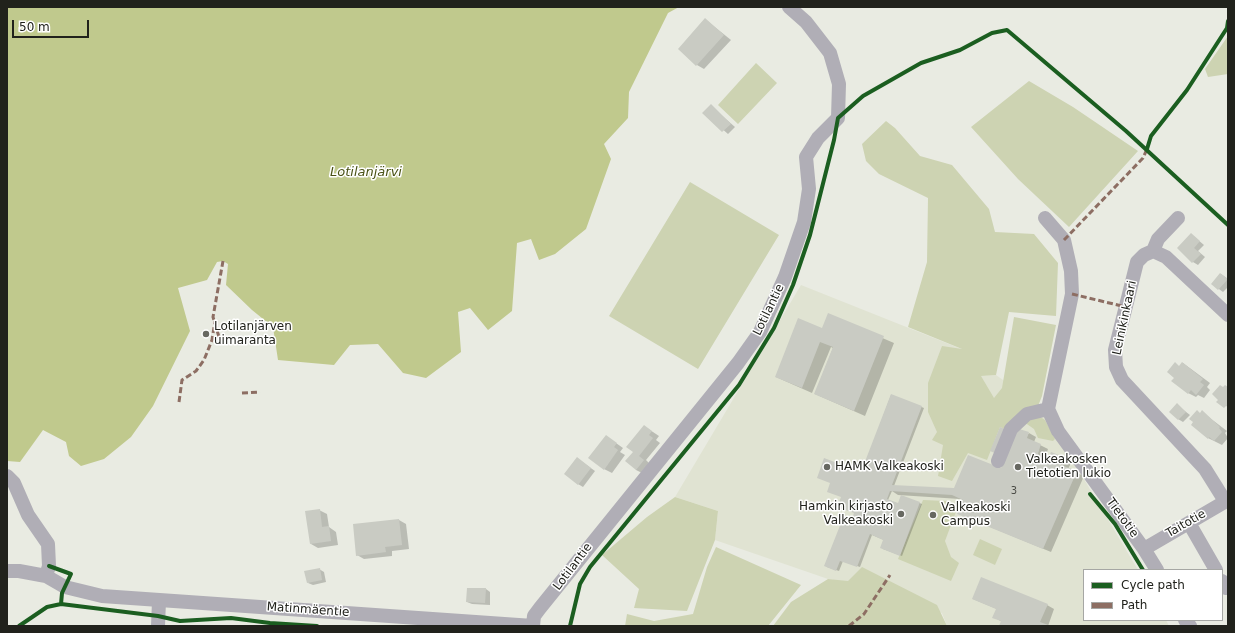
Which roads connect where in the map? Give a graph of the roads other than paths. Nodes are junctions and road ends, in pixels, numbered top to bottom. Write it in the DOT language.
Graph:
graph roads {
  1 [pos="789,7"];
  2 [pos="1045,218"];
  3 [pos="1178,218"];
  4 [pos="1153,251"];
  5 [pos="1228,315"];
  6 [pos="1048,409"];
  7 [pos="998,462"];
  8 [pos="7,476"];
  9 [pos="1227,501"];
  10 [pos="1189,523"];
  11 [pos="1144,549"];
  12 [pos="1156,569"];
  13 [pos="1215,569"];
  14 [pos="7,571"];
  15 [pos="49,577"];
  16 [pos="549,598"];
  17 [pos="159,601"];
  18 [pos="158,626"];
  19 [pos="533,626"];
  20 [pos="540,626"];
  1 -- 16 [label="street, Lotilantie"];
  2 -- 6 [label="street"];
  3 -- 4 [label="street"];
  4 -- 5 [label="street"];
  4 -- 9 [label="street, Leinikinkaari"];
  6 -- 7 [label="street"];
  6 -- 11 [label="street, Tietotie"];
  8 -- 15 [label="street"];
  9 -- 10 [label="street, Taitotie"];
  10 -- 11 [label="street, Taitotie"];
  10 -- 13 [label="street"];
  11 -- 12 [label="street, Tietotie"];
  14 -- 15 [label="street, Matinmäentie"];
  15 -- 17 [label="street, Matinmäentie"];
  16 -- 19 [label="street, Lotilantie"];
  16 -- 20 [label="street, Lotilantie"];
  17 -- 18 [label="street"];
  17 -- 19 [label="street, Matinmäentie"];
}
